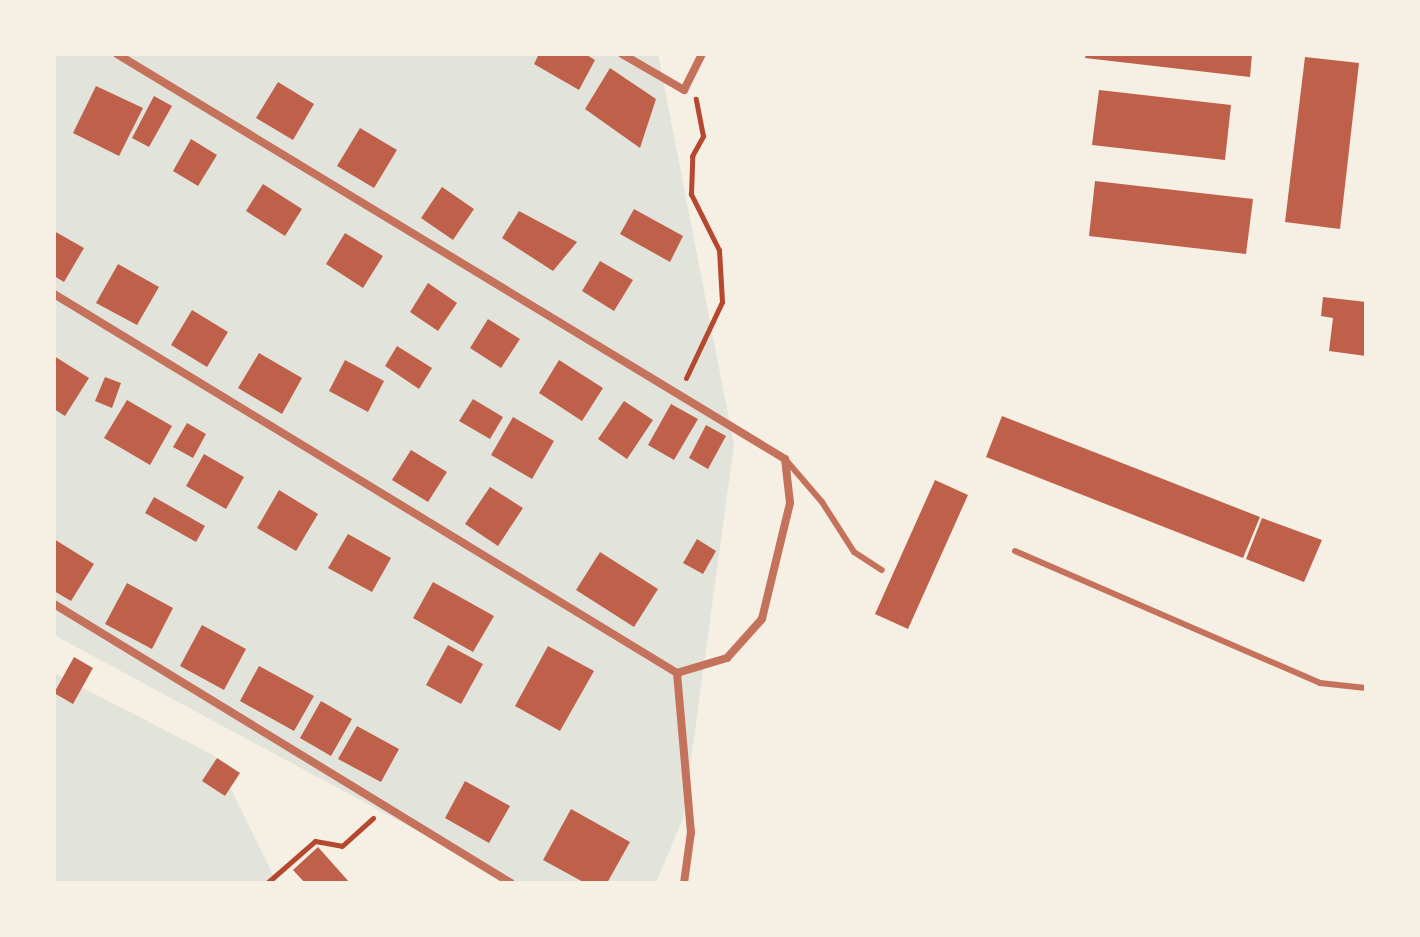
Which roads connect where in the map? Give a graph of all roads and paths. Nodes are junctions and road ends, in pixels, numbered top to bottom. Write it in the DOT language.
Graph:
graph roads {
  1 [pos="117,54"];
  2 [pos="622,54"];
  3 [pos="702,54"];
  4 [pos="692,75"];
  5 [pos="54,294"];
  6 [pos="678,390"];
  7 [pos="785,459"];
  8 [pos="1015,551"];
  9 [pos="882,570"];
  10 [pos="54,604"];
  11 [pos="677,673"];
  12 [pos="1366,688"];
  13 [pos="386,807"];
  14 [pos="267,883"];
  15 [pos="511,883"];
  16 [pos="684,883"];
  1 -- 6 [label="street"];
  2 -- 4 [label="street"];
  3 -- 4 [label="street"];
  4 -- 6 [label="path"];
  5 -- 11 [label="street"];
  6 -- 7 [label="street"];
  7 -- 9 [label="lane"];
  7 -- 11 [label="street"];
  8 -- 12 [label="lane"];
  10 -- 13 [label="street"];
  11 -- 16 [label="street"];
  13 -- 14 [label="path"];
  13 -- 15 [label="street"];
}
